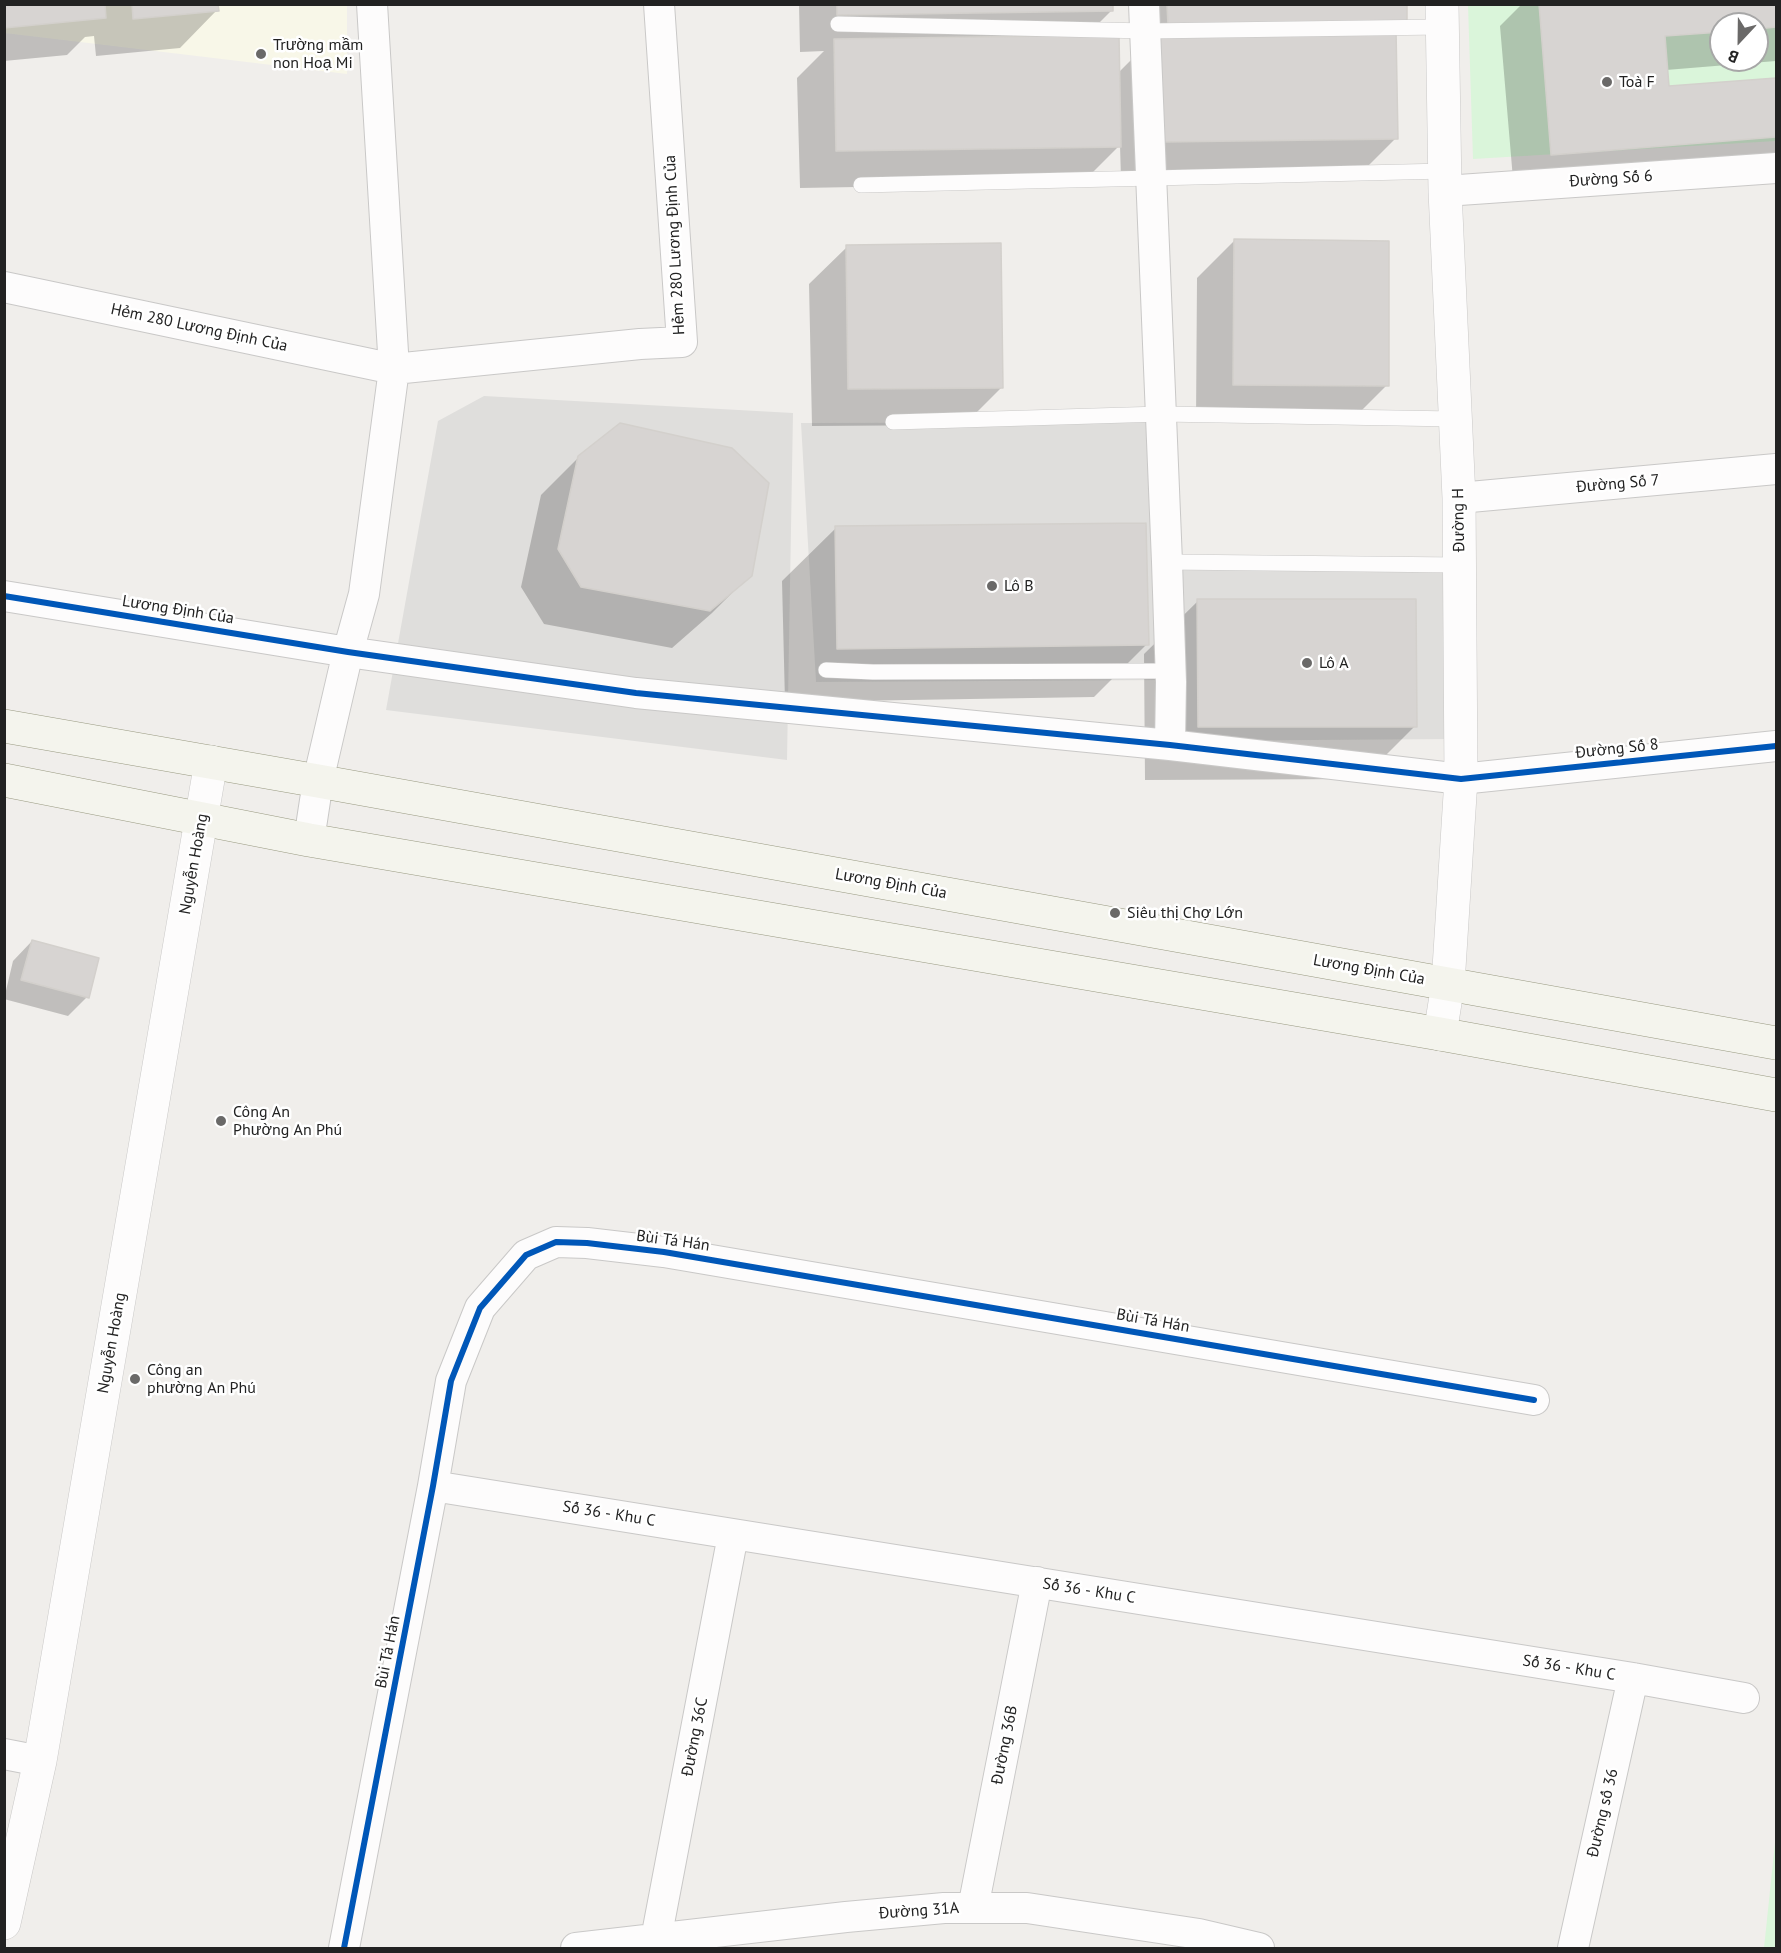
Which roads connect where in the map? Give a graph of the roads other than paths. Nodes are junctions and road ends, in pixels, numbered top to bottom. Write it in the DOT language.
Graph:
graph roads {
  1 [pos="372,4"];
  2 [pos="659,4"];
  3 [pos="1442,16"];
  4 [pos="1145,17"];
  5 [pos="838,24"];
  6 [pos="1776,168"];
  7 [pos="1153,178"];
  8 [pos="1445,181"];
  9 [pos="861,185"];
  10 [pos="4,287"];
  11 [pos="394,369"];
  12 [pos="1161,414"];
  13 [pos="1455,419"];
  14 [pos="893,422"];
  15 [pos="1776,470"];
  16 [pos="1459,498"];
  17 [pos="1167,562"];
  18 [pos="1459,565"];
  19 [pos="4,596"];
  20 [pos="348,652"];
  21 [pos="826,670"];
  22 [pos="1170,671"];
  23 [pos="4,726"];
  24 [pos="1170,745"];
  25 [pos="1776,746"];
  26 [pos="212,762"];
  27 [pos="1461,779"];
  28 [pos="4,780"];
  29 [pos="318,781"];
  30 [pos="202,819"];
  31 [pos="309,840"];
  32 [pos="1448,984"];
  33 [pos="1440,1035"];
  34 [pos="1776,1043"];
  35 [pos="1776,1095"];
  36 [pos="1534,1400"];
  37 [pos="433,1486"];
  38 [pos="733,1535"];
  39 [pos="1037,1582"];
  40 [pos="1633,1678"];
  41 [pos="1744,1698"];
  42 [pos="4,1754"];
  43 [pos="40,1761"];
  44 [pos="973,1908"];
  45 [pos="4,1923"];
  46 [pos="656,1939"];
  47 [pos="344,1948"];
  48 [pos="576,1948"];
  49 [pos="1259,1948"];
  50 [pos="1573,1948"];
  1 -- 11 [label="street"];
  2 -- 11 [label="street, Hẻm 280 Lương Định Của"];
  3 -- 4 [label="lane"];
  3 -- 8 [label="street, Đường H"];
  4 -- 5 [label="lane"];
  4 -- 7 [label="street"];
  6 -- 8 [label="street, Đường Số 6"];
  7 -- 8 [label="lane"];
  7 -- 9 [label="lane"];
  7 -- 12 [label="street"];
  8 -- 13 [label="street, Đường H"];
  10 -- 11 [label="street, Hẻm 280 Lương Định Của"];
  11 -- 20 [label="street"];
  12 -- 13 [label="lane"];
  12 -- 14 [label="lane"];
  12 -- 17 [label="street"];
  13 -- 16 [label="street, Đường H"];
  15 -- 16 [label="street, Đường Số 7"];
  16 -- 18 [label="street, Đường H"];
  17 -- 18 [label="lane"];
  17 -- 22 [label="street"];
  18 -- 27 [label="street, Đường H"];
  19 -- 20 [label="street, Lương Định Của"];
  20 -- 24 [label="street, Lương Định Của"];
  20 -- 29 [label="street"];
  21 -- 22 [label="lane"];
  22 -- 24 [label="street"];
  23 -- 26 [label="main road, Lương Định Của"];
  24 -- 27 [label="street, Đường Số 8"];
  25 -- 27 [label="street, Đường Số 8"];
  26 -- 29 [label="main road, Lương Định Của"];
  26 -- 30 [label="street, Nguyễn Hoàng"];
  27 -- 32 [label="street, Đường H"];
  28 -- 30 [label="main road"];
  29 -- 31 [label="street"];
  29 -- 32 [label="main road, Lương Định Của"];
  30 -- 31 [label="main road"];
  30 -- 43 [label="street, Nguyễn Hoàng"];
  31 -- 33 [label="main road"];
  32 -- 33 [label="street, Đường H"];
  32 -- 34 [label="main road, Lương Định Của"];
  33 -- 35 [label="main road"];
  36 -- 37 [label="street, Bùi Tá Hán"];
  37 -- 38 [label="street, Số 36 - Khu C"];
  37 -- 47 [label="street, Bùi Tá Hán"];
  38 -- 39 [label="street, Số 36 - Khu C"];
  38 -- 46 [label="street, Đường 36C"];
  39 -- 40 [label="street, Số 36 - Khu C"];
  39 -- 44 [label="street, Đường 36B"];
  40 -- 41 [label="street, Số 36 - Khu C"];
  40 -- 50 [label="street, Đường số 36"];
  42 -- 43 [label="street"];
  43 -- 45 [label="street, Nguyễn Hoàng"];
  44 -- 46 [label="street, Đường 31A"];
  44 -- 49 [label="street, Đường 31A"];
  46 -- 48 [label="street, Đường 31A"];
}
